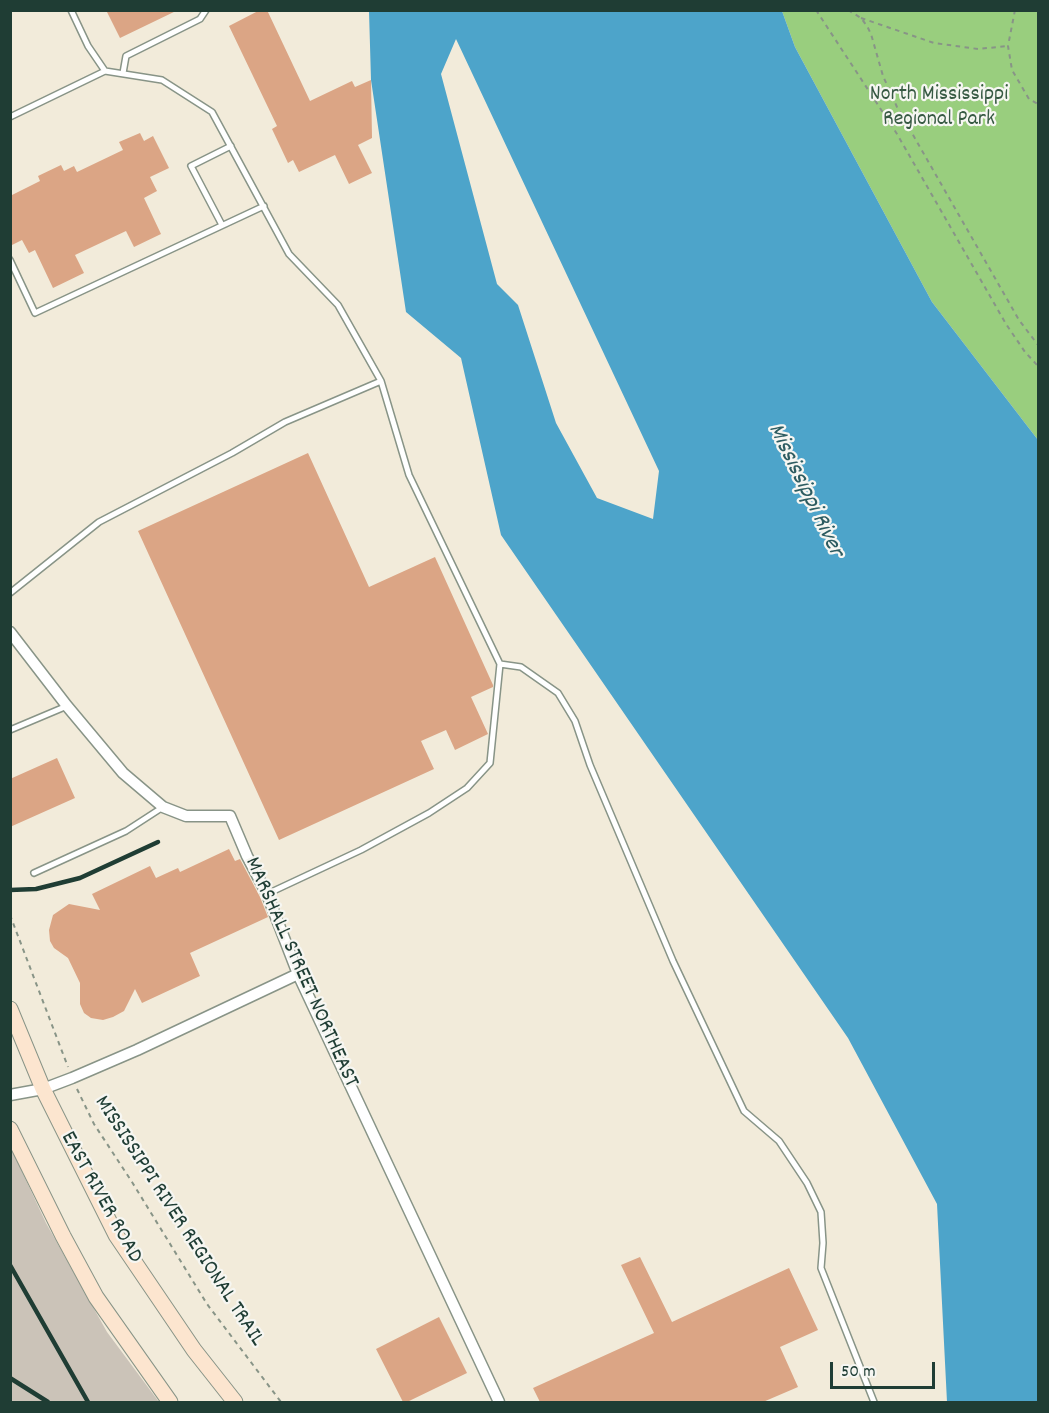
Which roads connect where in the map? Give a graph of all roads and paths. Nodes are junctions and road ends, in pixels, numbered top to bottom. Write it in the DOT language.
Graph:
graph roads {
  1 [pos="71,10"];
  2 [pos="206,10"];
  3 [pos="816,10"];
  4 [pos="848,10"];
  5 [pos="1015,10"];
  6 [pos="861,18"];
  7 [pos="1008,46"];
  8 [pos="105,71"];
  9 [pos="123,73"];
  10 [pos="1038,104"];
  11 [pos="10,117"];
  12 [pos="231,146"];
  13 [pos="264,206"];
  14 [pos="222,225"];
  15 [pos="10,260"];
  16 [pos="1038,345"];
  17 [pos="1038,366"];
  18 [pos="381,381"];
  19 [pos="10,593"];
  20 [pos="10,632"];
  21 [pos="500,664"];
  22 [pos="67,706"];
  23 [pos="10,730"];
  24 [pos="163,807"];
  25 [pos="34,873"];
  26 [pos="267,894"];
  27 [pos="10,915"];
  28 [pos="298,974"];
  29 [pos="10,1009"];
  30 [pos="72,1078"];
  31 [pos="43,1089"];
  32 [pos="10,1095"];
  33 [pos="10,1129"];
  34 [pos="170,1402"];
  35 [pos="235,1402"];
  36 [pos="281,1402"];
  37 [pos="499,1402"];
  38 [pos="874,1402"];
  1 -- 8 [label="lane"];
  2 -- 9 [label="lane"];
  3 -- 17 [label="path"];
  4 -- 6 [label="path"];
  5 -- 7 [label="path"];
  6 -- 7 [label="path"];
  6 -- 16 [label="path"];
  7 -- 10 [label="path"];
  8 -- 9 [label="lane"];
  8 -- 11 [label="lane"];
  9 -- 12 [label="lane"];
  12 -- 13 [label="lane"];
  12 -- 14 [label="lane"];
  13 -- 14 [label="lane"];
  13 -- 18 [label="lane"];
  14 -- 15 [label="lane"];
  18 -- 19 [label="lane"];
  18 -- 21 [label="lane"];
  20 -- 22 [label="street, MARSHALL STREET NORTHEAST"];
  21 -- 26 [label="lane"];
  21 -- 38 [label="lane"];
  22 -- 23 [label="lane"];
  22 -- 24 [label="street, MARSHALL STREET NORTHEAST"];
  24 -- 25 [label="lane"];
  24 -- 26 [label="street, MARSHALL STREET NORTHEAST"];
  26 -- 28 [label="street, MARSHALL STREET NORTHEAST"];
  27 -- 30 [label="path, MISSISSIPPI RIVER REGIONAL TRAIL"];
  28 -- 30 [label="street"];
  28 -- 37 [label="street, MARSHALL STREET NORTHEAST"];
  29 -- 31 [label="street, EAST RIVER ROAD"];
  30 -- 31 [label="street"];
  30 -- 36 [label="path, MISSISSIPPI RIVER REGIONAL TRAIL"];
  31 -- 32 [label="street"];
  31 -- 35 [label="street, EAST RIVER ROAD"];
  33 -- 34 [label="street, EAST RIVER ROAD"];
}
